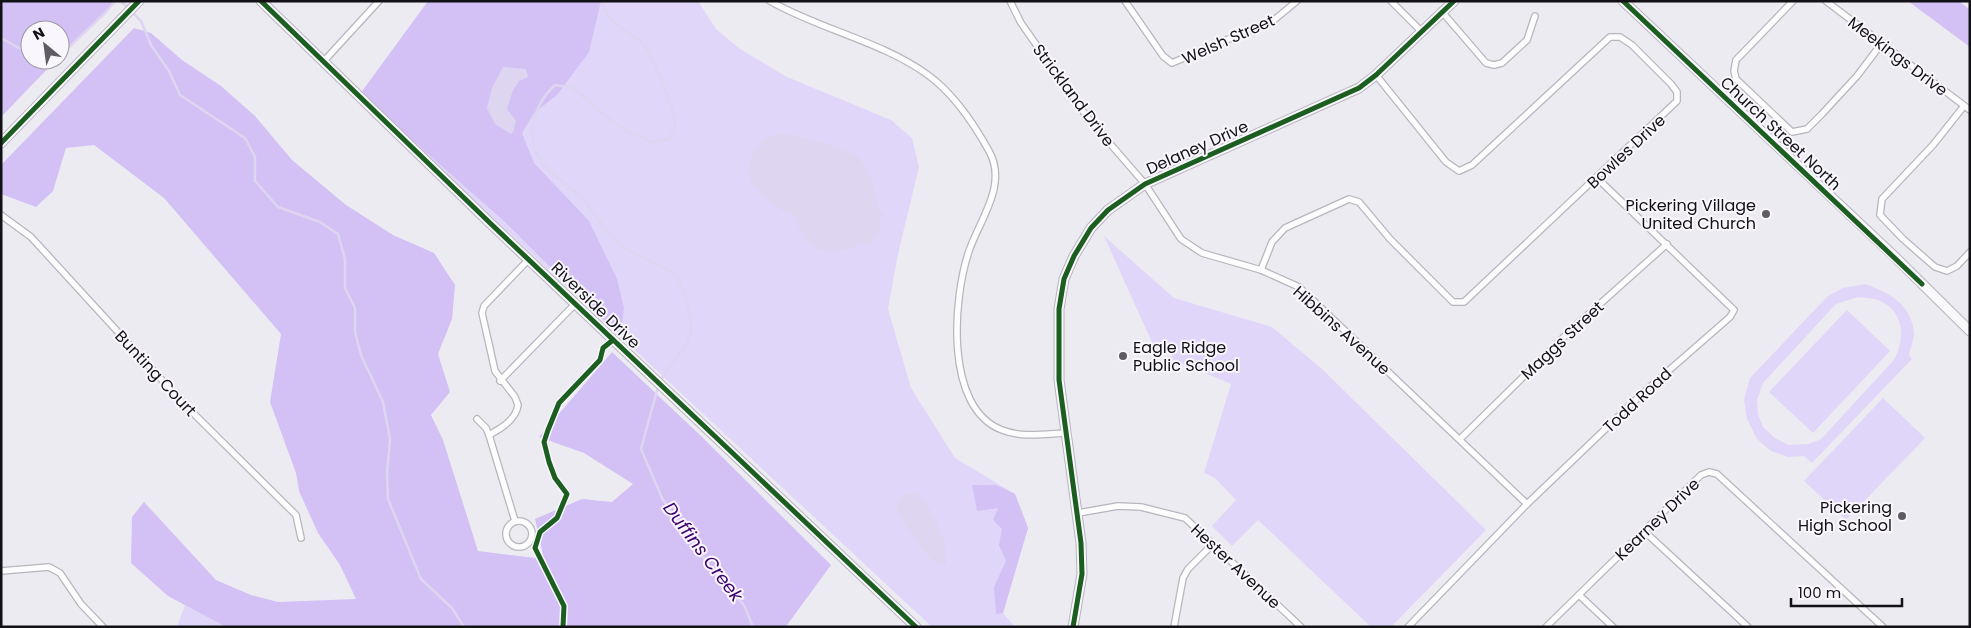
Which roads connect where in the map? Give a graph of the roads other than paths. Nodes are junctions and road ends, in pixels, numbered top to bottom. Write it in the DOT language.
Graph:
graph roads {
  1 [pos="261,1"];
  2 [pos="379,1"];
  3 [pos="770,1"];
  4 [pos="1010,1"];
  5 [pos="1125,1"];
  6 [pos="1296,1"];
  7 [pos="1391,1"];
  8 [pos="1454,1"];
  9 [pos="1623,1"];
  10 [pos="1793,1"];
  11 [pos="1826,1"];
  12 [pos="138,2"];
  13 [pos="1443,13"];
  14 [pos="1535,16"];
  15 [pos="1422,32"];
  16 [pos="1882,43"];
  17 [pos="324,61"];
  18 [pos="1376,76"];
  19 [pos="1964,106"];
  20 [pos="1970,110"];
  21 [pos="1,143"];
  22 [pos="1597,178"];
  23 [pos="1145,184"];
  24 [pos="1,215"];
  25 [pos="1667,244"];
  26 [pos="1970,252"];
  27 [pos="529,259"];
  28 [pos="1261,270"];
  29 [pos="576,303"];
  30 [pos="1970,331"];
  31 [pos="500,381"];
  32 [pos="477,419"];
  33 [pos="1066,433"];
  34 [pos="489,435"];
  35 [pos="1461,438"];
  36 [pos="1528,504"];
  37 [pos="1078,513"];
  38 [pos="515,522"];
  39 [pos="1644,532"];
  40 [pos="301,538"];
  41 [pos="1213,544"];
  42 [pos="1,571"];
  43 [pos="1579,595"];
  44 [pos="102,627"];
  45 [pos="916,627"];
  46 [pos="1072,627"];
  47 [pos="1174,627"];
  48 [pos="1301,627"];
  49 [pos="1408,627"];
  50 [pos="1546,627"];
  51 [pos="1614,627"];
  52 [pos="1748,627"];
  53 [pos="1884,627"];
  1 -- 17 [label="street, Riverside Drive"];
  2 -- 17 [label="street"];
  3 -- 33 [label="street"];
  4 -- 23 [label="street, Strickland Drive"];
  5 -- 6 [label="street, Welsh Street"];
  7 -- 15 [label="street"];
  8 -- 13 [label="street, Delaney Drive"];
  9 -- 30 [label="street, Church Street North"];
  10 -- 16 [label="street"];
  11 -- 16 [label="street, Meekings Drive"];
  12 -- 21 [label="street"];
  13 -- 14 [label="street"];
  13 -- 15 [label="street, Delaney Drive"];
  15 -- 18 [label="street, Delaney Drive"];
  16 -- 19 [label="street, Meekings Drive"];
  17 -- 27 [label="street, Riverside Drive"];
  18 -- 22 [label="street, Bowles Drive"];
  18 -- 23 [label="street, Delaney Drive"];
  19 -- 20 [label="street, Meekings Drive"];
  19 -- 26 [label="street"];
  22 -- 25 [label="street, Todd Road"];
  22 -- 28 [label="street, Bowles Drive"];
  23 -- 28 [label="street, Hibbins Avenue"];
  23 -- 33 [label="street, Delaney Drive"];
  24 -- 40 [label="street, Bunting Court"];
  25 -- 35 [label="street, Maggs Street"];
  25 -- 36 [label="street, Todd Road"];
  27 -- 29 [label="street, Riverside Drive"];
  27 -- 31 [label="street"];
  28 -- 35 [label="street, Hibbins Avenue"];
  29 -- 31 [label="street"];
  29 -- 45 [label="street, Riverside Drive"];
  31 -- 34 [label="street"];
  32 -- 34 [label="street"];
  33 -- 37 [label="street, Delaney Drive"];
  34 -- 38 [label="street"];
  35 -- 36 [label="street, Hibbins Avenue"];
  36 -- 49 [label="street, Todd Road"];
  37 -- 41 [label="street, Hester Avenue"];
  37 -- 46 [label="street, Delaney Drive"];
  38 -- 38 [label="street"];
  39 -- 43 [label="street, Kearney Drive"];
  39 -- 52 [label="street"];
  39 -- 53 [label="street, Kearney Drive"];
  41 -- 47 [label="street"];
  41 -- 48 [label="street, Hester Avenue"];
  42 -- 44 [label="street"];
  43 -- 50 [label="street, Kearney Drive"];
  43 -- 51 [label="street"];
}
